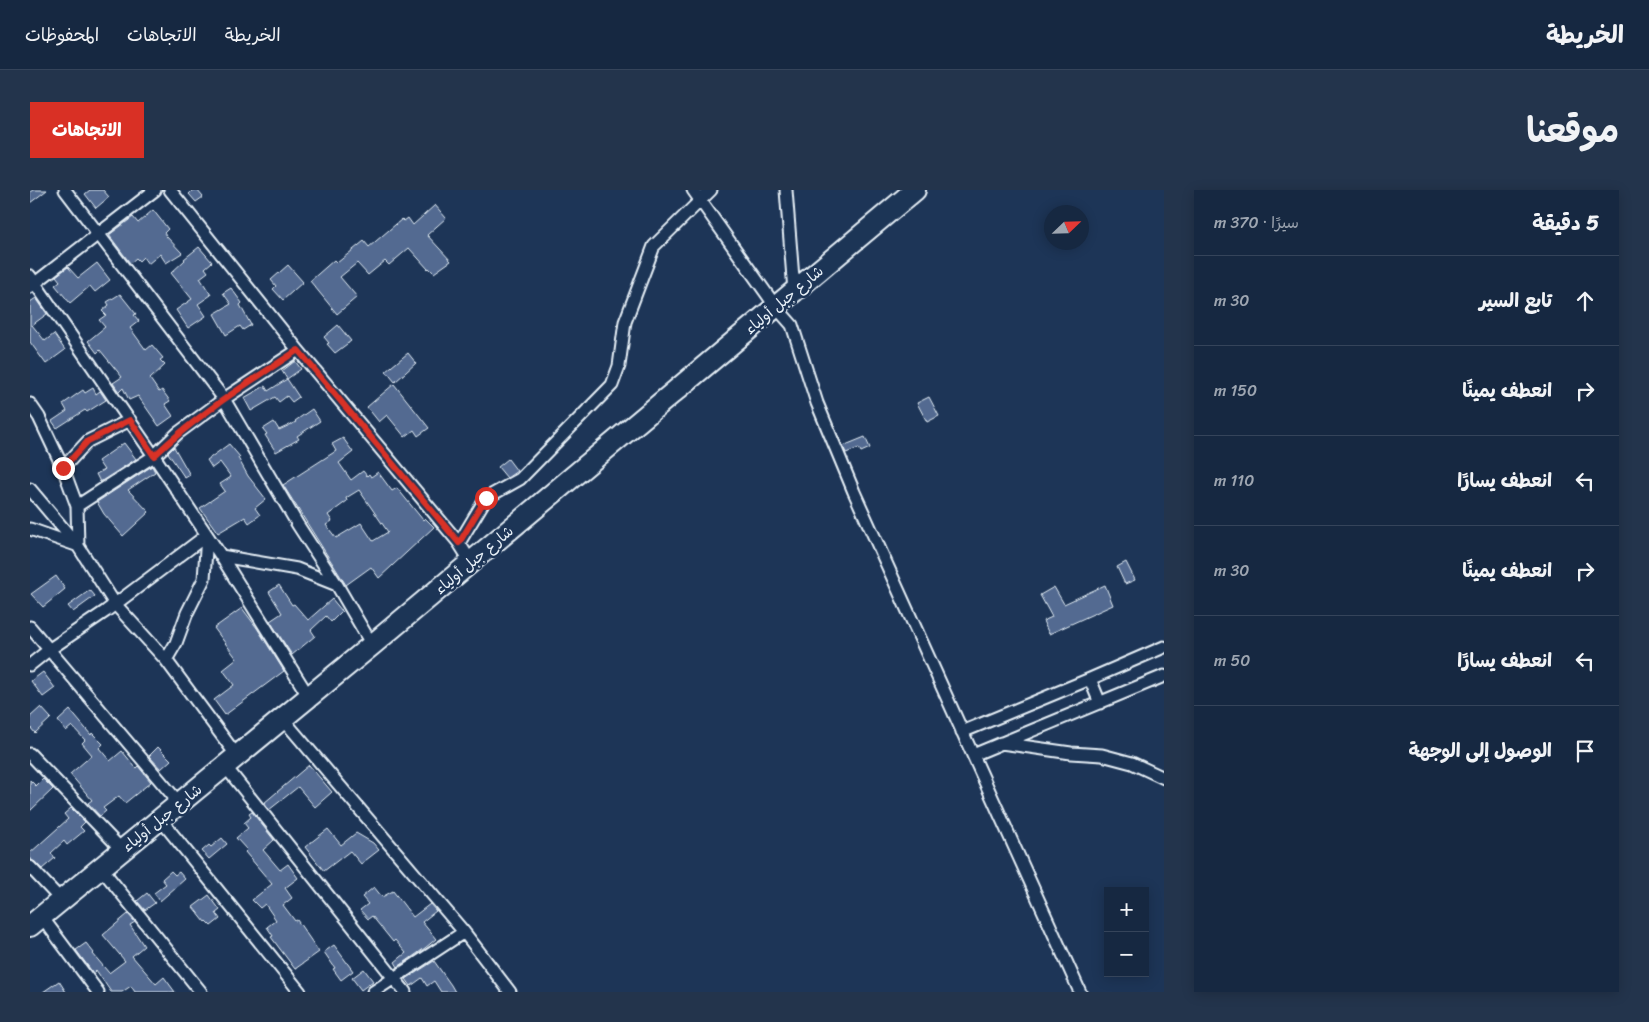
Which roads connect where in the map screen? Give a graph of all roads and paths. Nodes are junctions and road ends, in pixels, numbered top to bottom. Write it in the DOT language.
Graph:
graph roads {
  1 [pos="64,190"];
  2 [pos="155,190"];
  3 [pos="170,190"];
  4 [pos="693,190"];
  5 [pos="710,190"];
  6 [pos="786,190"];
  7 [pos="915,190"];
  8 [pos="700,200"];
  9 [pos="98,234"];
  10 [pos="32,282"];
  11 [pos="794,291"];
  12 [pos="776,306"];
  13 [pos="298,350"];
  14 [pos="224,399"];
  15 [pos="30,404"];
  16 [pos="130,420"];
  17 [pos="154,456"];
  18 [pos="63,468"];
  19 [pos="30,489"];
  20 [pos="77,506"];
  21 [pos="30,529"];
  22 [pos="207,536"];
  23 [pos="459,543"];
  24 [pos="78,546"];
  25 [pos="221,556"];
  26 [pos="471,562"];
  27 [pos="337,585"];
  28 [pos="115,604"];
  29 [pos="30,627"];
  30 [pos="372,645"];
  31 [pos="1164,646"];
  32 [pos="50,649"];
  33 [pos="166,660"];
  34 [pos="30,665"];
  35 [pos="1164,676"];
  36 [pos="1090,679"];
  37 [pos="309,697"];
  38 [pos="1100,703"];
  39 [pos="283,719"];
  40 [pos="962,732"];
  41 [pos="999,743"];
  42 [pos="30,754"];
  43 [pos="973,755"];
  44 [pos="231,761"];
  45 [pos="1164,778"];
  46 [pos="180,804"];
  47 [pos="160,820"];
  48 [pos="122,850"];
  49 [pos="30,867"];
  50 [pos="101,868"];
  51 [pos="62,901"];
  52 [pos="36,922"];
  53 [pos="464,932"];
  54 [pos="394,978"];
  55 [pos="98,992"];
  56 [pos="201,992"];
  57 [pos="300,992"];
  58 [pos="373,992"];
  59 [pos="405,992"];
  60 [pos="510,992"];
  61 [pos="1080,992"];
  1 -- 9 [label="street"];
  2 -- 9 [label="street"];
  3 -- 13 [label="street"];
  4 -- 8 [label="street"];
  5 -- 8 [label="street"];
  6 -- 11 [label="street"];
  7 -- 11 [label="highway, شارع جبل أولياء"];
  8 -- 12 [label="street"];
  8 -- 23 [label="street"];
  9 -- 10 [label="street"];
  9 -- 14 [label="street"];
  10 -- 16 [label="street"];
  11 -- 12 [label="highway, شارع جبل أولياء"];
  12 -- 26 [label="highway, شارع جبل أولياء"];
  12 -- 40 [label="street"];
  13 -- 14 [label="street"];
  13 -- 23 [label="street"];
  14 -- 17 [label="street"];
  14 -- 27 [label="street"];
  15 -- 18 [label="street"];
  16 -- 17 [label="street"];
  16 -- 18 [label="street"];
  17 -- 20 [label="street"];
  17 -- 22 [label="street"];
  18 -- 20 [label="street"];
  19 -- 24 [label="street"];
  20 -- 24 [label="street"];
  21 -- 24 [label="street"];
  22 -- 25 [label="street"];
  22 -- 28 [label="street"];
  22 -- 33 [label="street"];
  23 -- 26 [label="street"];
  24 -- 28 [label="street"];
  25 -- 27 [label="street"];
  25 -- 37 [label="street"];
  26 -- 30 [label="highway, شارع جبل أولياء"];
  27 -- 30 [label="street"];
  28 -- 32 [label="street"];
  28 -- 33 [label="street"];
  29 -- 32 [label="street"];
  30 -- 37 [label="highway, شارع جبل أولياء"];
  31 -- 36 [label="street"];
  32 -- 34 [label="street"];
  32 -- 46 [label="street"];
  33 -- 44 [label="street"];
  35 -- 38 [label="street"];
  36 -- 38 [label="street"];
  36 -- 40 [label="street"];
  37 -- 39 [label="highway, شارع جبل أولياء"];
  38 -- 41 [label="street"];
  39 -- 44 [label="highway, شارع جبل أولياء"];
  39 -- 53 [label="street"];
  40 -- 43 [label="street"];
  41 -- 43 [label="street"];
  41 -- 45 [label="street"];
  42 -- 48 [label="street"];
  43 -- 61 [label="street"];
  44 -- 46 [label="highway, شارع جبل أولياء"];
  44 -- 54 [label="street"];
  46 -- 47 [label="highway, شارع جبل أولياء"];
  47 -- 48 [label="highway, شارع جبل أولياء"];
  47 -- 57 [label="street"];
  48 -- 50 [label="highway, شارع جبل أولياء"];
  49 -- 51 [label="street"];
  50 -- 51 [label="highway, شارع جبل أولياء"];
  50 -- 56 [label="street"];
  51 -- 52 [label="highway, شارع جبل أولياء"];
  52 -- 55 [label="street"];
  53 -- 54 [label="street"];
  53 -- 60 [label="street"];
  54 -- 58 [label="street"];
  54 -- 59 [label="street"];
}
